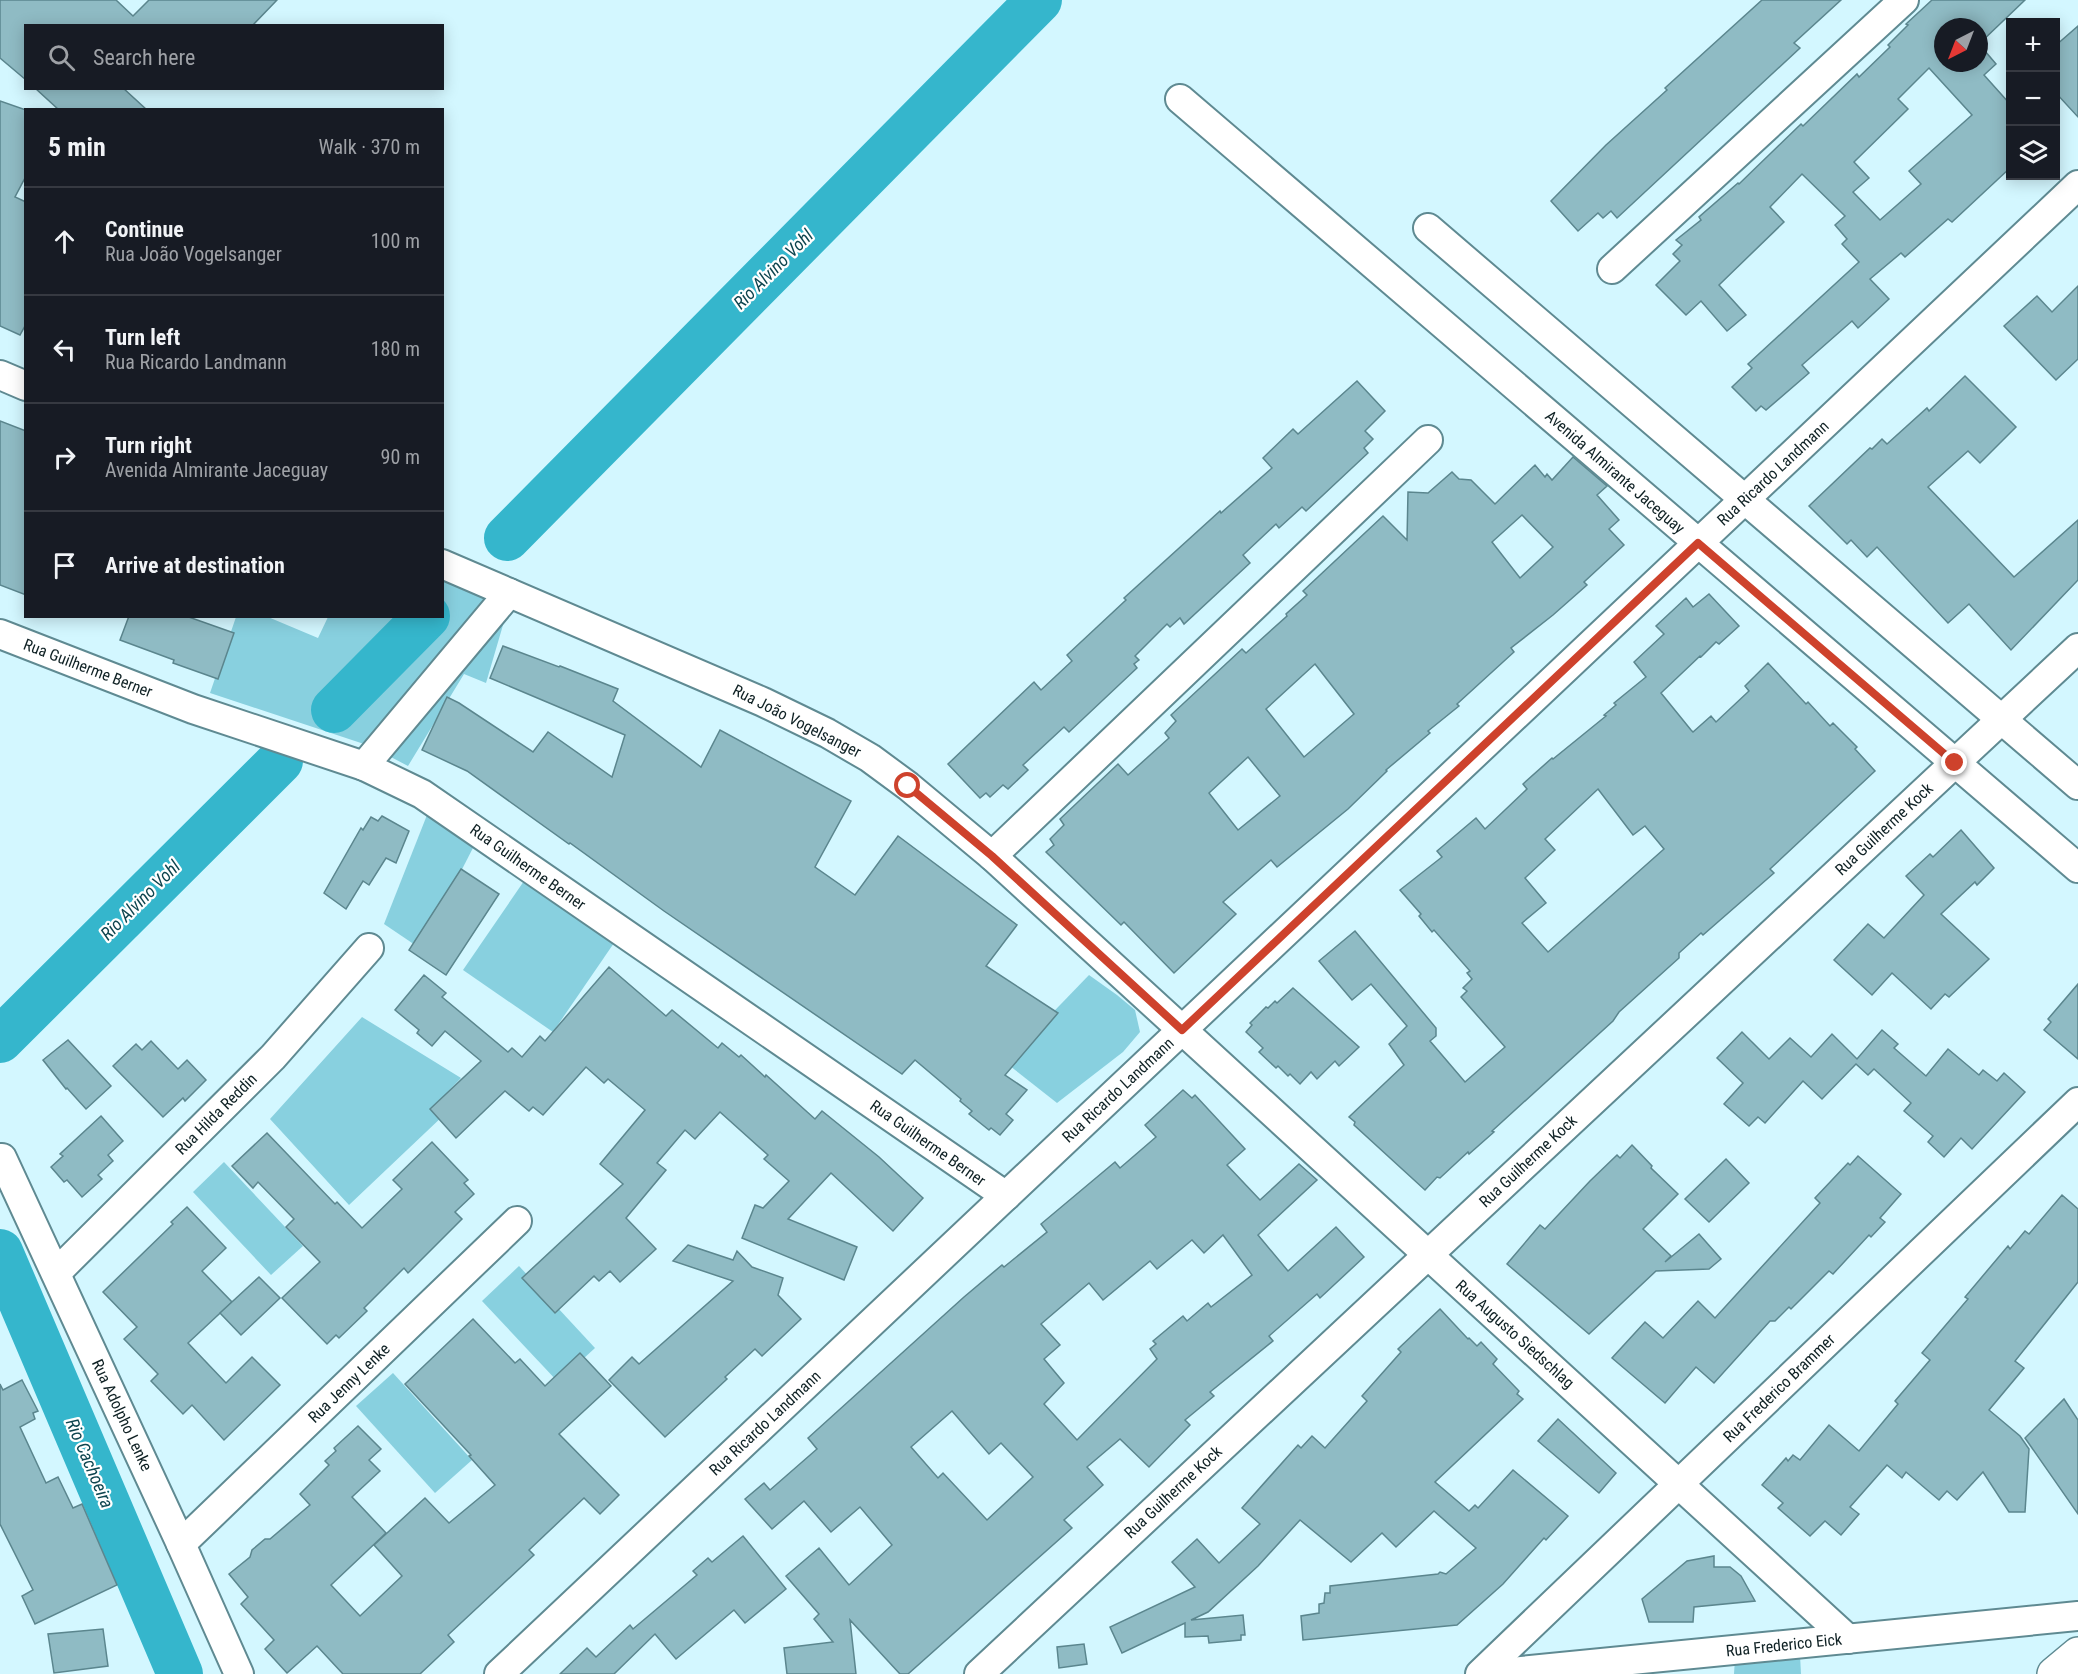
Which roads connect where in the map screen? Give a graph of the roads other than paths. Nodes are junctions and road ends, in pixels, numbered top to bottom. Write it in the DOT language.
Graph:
graph roads {
  1 [pos="1904,0"];
  2 [pos="1180,99"];
  3 [pos="2078,185"];
  4 [pos="1428,228"];
  5 [pos="1612,269"];
  6 [pos="0,375"];
  7 [pos="24,385"];
  8 [pos="1428,440"];
  9 [pos="1745,499"];
  10 [pos="1698,543"];
  11 [pos="444,565"];
  12 [pos="509,593"];
  13 [pos="0,634"];
  14 [pos="2078,648"];
  15 [pos="2001,719"];
  16 [pos="1955,763"];
  17 [pos="364,766"];
  18 [pos="2078,785"];
  19 [pos="992,856"];
  20 [pos="2078,868"];
  21 [pos="369,948"];
  22 [pos="1182,1030"];
  23 [pos="2078,1102"];
  24 [pos="2,1158"];
  25 [pos="1005,1196"];
  26 [pos="517,1221"];
  27 [pos="1428,1254"];
  28 [pos="56,1273"];
  29 [pos="1679,1484"];
  30 [pos="181,1544"];
  31 [pos="2078,1616"];
  32 [pos="1848,1639"];
  33 [pos="2078,1654"];
  34 [pos="239,1674"];
  35 [pos="499,1674"];
  36 [pos="979,1674"];
  37 [pos="1480,1674"];
  38 [pos="1490,1674"];
  39 [pos="2054,1674"];
  1 -- 5 [label="street"];
  2 -- 10 [label="street, Avenida Almirante Jaceguay"];
  3 -- 9 [label="street, Rua Ricardo Landmann"];
  4 -- 9 [label="street"];
  6 -- 7 [label="street"];
  8 -- 19 [label="street"];
  9 -- 10 [label="street, Rua Ricardo Landmann"];
  9 -- 15 [label="street"];
  10 -- 16 [label="street, Avenida Almirante Jaceguay"];
  10 -- 22 [label="street, Rua Ricardo Landmann"];
  11 -- 12 [label="street, Rua João Vogelsanger"];
  12 -- 17 [label="street"];
  12 -- 19 [label="street, Rua João Vogelsanger"];
  13 -- 17 [label="street, Rua Guilherme Berner"];
  14 -- 15 [label="street, Rua Guilherme Kock"];
  15 -- 16 [label="street, Rua Guilherme Kock"];
  15 -- 18 [label="street"];
  16 -- 20 [label="street, Avenida Almirante Jaceguay"];
  16 -- 27 [label="street, Rua Guilherme Kock"];
  17 -- 25 [label="street, Rua Guilherme Berner"];
  19 -- 22 [label="street, Rua João Vogelsanger"];
  21 -- 28 [label="street, Rua Hilda Reddin"];
  22 -- 25 [label="street, Rua Ricardo Landmann"];
  22 -- 27 [label="street, Rua Augusto Siedschlag"];
  23 -- 29 [label="street, Rua Frederico Brammer"];
  24 -- 28 [label="street, Rua Adolpho Lenke"];
  25 -- 35 [label="street, Rua Ricardo Landmann"];
  26 -- 30 [label="street, Rua Jenny Lenke"];
  27 -- 29 [label="street, Rua Augusto Siedschlag"];
  27 -- 36 [label="street, Rua Guilherme Kock"];
  28 -- 30 [label="street, Rua Adolpho Lenke"];
  29 -- 32 [label="street, Rua Augusto Siedschlag"];
  29 -- 37 [label="street, Rua Frederico Brammer"];
  30 -- 34 [label="street, Rua Adolpho Lenke"];
  31 -- 32 [label="street, Rua Frederico Eick"];
  32 -- 38 [label="street, Rua Frederico Eick"];
  33 -- 39 [label="main road"];
}
